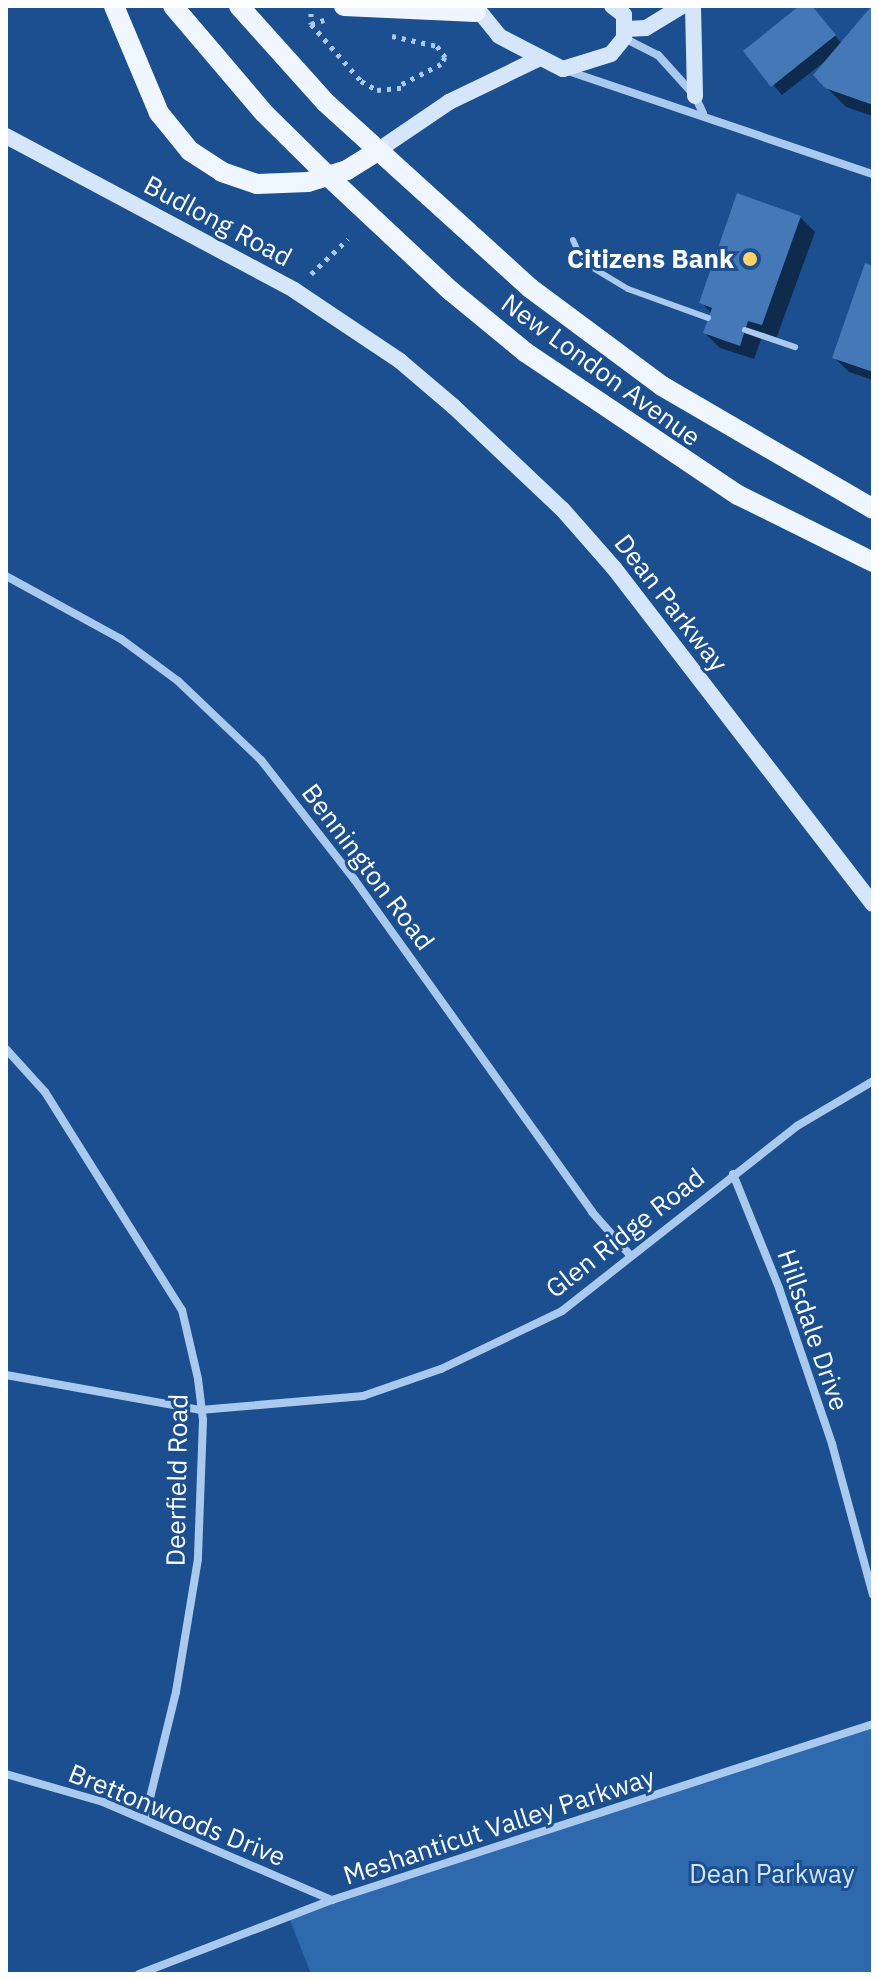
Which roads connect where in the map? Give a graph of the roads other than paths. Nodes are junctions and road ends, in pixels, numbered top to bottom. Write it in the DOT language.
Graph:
graph roads {
  1 [pos="114,6"];
  2 [pos="173,6"];
  3 [pos="239,6"];
  4 [pos="612,6"];
  5 [pos="682,6"];
  6 [pos="693,6"];
  7 [pos="475,9"];
  8 [pos="338,14"];
  9 [pos="625,34"];
  10 [pos="540,58"];
  11 [pos="563,69"];
  12 [pos="695,96"];
  13 [pos="703,113"];
  14 [pos="6,136"];
  15 [pos="377,151"];
  16 [pos="873,174"];
  17 [pos="329,177"];
  18 [pos="573,240"];
  19 [pos="708,318"];
  20 [pos="745,330"];
  21 [pos="795,347"];
  22 [pos="400,361"];
  23 [pos="873,509"];
  24 [pos="873,562"];
  25 [pos="6,576"];
  26 [pos="873,904"];
  27 [pos="6,1049"];
  28 [pos="873,1081"];
  29 [pos="733,1174"];
  30 [pos="629,1254"];
  31 [pos="6,1375"];
  32 [pos="200,1410"];
  33 [pos="873,1595"];
  34 [pos="873,1724"];
  35 [pos="6,1774"];
  36 [pos="145,1818"];
  37 [pos="332,1900"];
  38 [pos="139,1974"];
  1 -- 17 [label="main road"];
  2 -- 17 [label="main road, New London Avenue"];
  3 -- 15 [label="main road, New London Avenue"];
  4 -- 9 [label="main road"];
  5 -- 9 [label="main road"];
  6 -- 12 [label="main road"];
  7 -- 8 [label="main road"];
  7 -- 10 [label="main road"];
  9 -- 11 [label="main road"];
  9 -- 12 [label="street"];
  10 -- 11 [label="main road"];
  10 -- 15 [label="main road"];
  11 -- 13 [label="street"];
  12 -- 13 [label="street"];
  13 -- 16 [label="street"];
  14 -- 22 [label="main road, Budlong Road"];
  15 -- 17 [label="main road"];
  15 -- 23 [label="main road, New London Avenue"];
  17 -- 24 [label="main road, New London Avenue"];
  18 -- 19 [label="lane"];
  20 -- 21 [label="lane"];
  22 -- 26 [label="main road, Dean Parkway"];
  25 -- 30 [label="street, Bennington Road"];
  27 -- 32 [label="street, Deerfield Road"];
  28 -- 29 [label="street, Glen Ridge Road"];
  29 -- 30 [label="street, Glen Ridge Road"];
  29 -- 33 [label="street, Hillsdale Drive"];
  30 -- 32 [label="street, Glen Ridge Road"];
  31 -- 32 [label="street, Glen Ridge Road"];
  32 -- 36 [label="street, Deerfield Road"];
  34 -- 37 [label="street, Meshanticut Valley Parkway"];
  35 -- 36 [label="street, Brettonwoods Drive"];
  36 -- 37 [label="street, Brettonwoods Drive"];
  37 -- 38 [label="street, Meshanticut Valley Parkway"];
}
